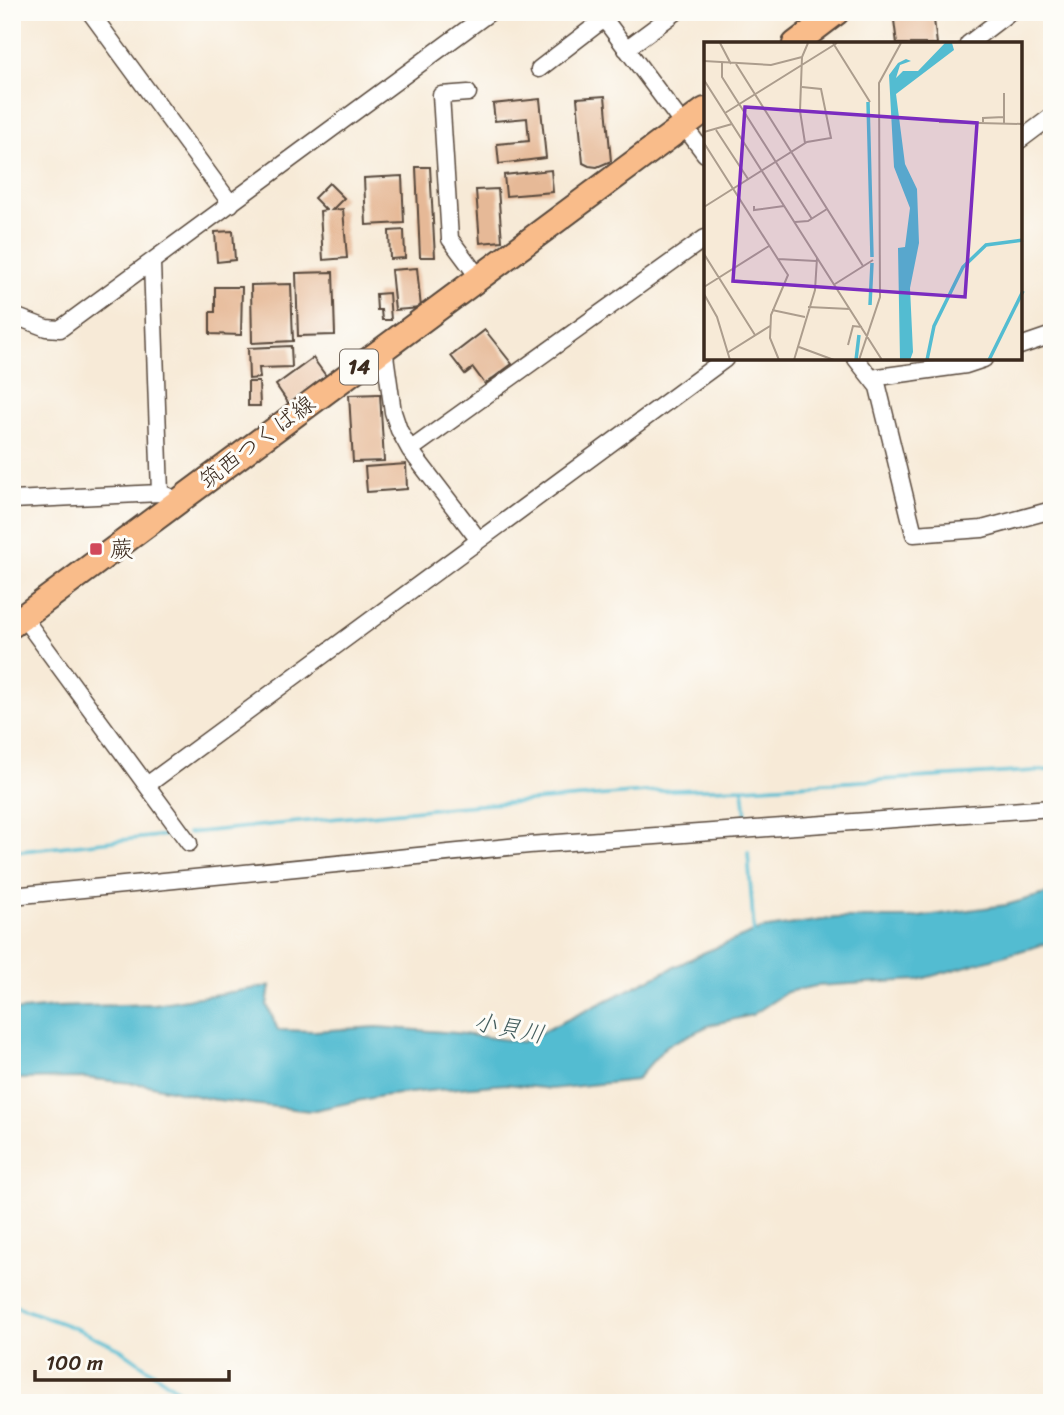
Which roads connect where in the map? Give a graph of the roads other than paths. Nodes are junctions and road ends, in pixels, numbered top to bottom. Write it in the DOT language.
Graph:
graph roads {
  1 [pos="90,12"];
  2 [pos="490,12"];
  3 [pos="676,12"];
  4 [pos="837,12"];
  5 [pos="1010,12"];
  6 [pos="602,16"];
  7 [pos="798,42"];
  8 [pos="971,42"];
  9 [pos="626,49"];
  10 [pos="540,69"];
  11 [pos="468,93"];
  12 [pos="704,111"];
  13 [pos="1052,116"];
  14 [pos="685,125"];
  15 [pos="1022,138"];
  16 [pos="704,153"];
  17 [pos="231,204"];
  18 [pos="704,239"];
  19 [pos="152,262"];
  20 [pos="479,278"];
  21 [pos="12,315"];
  22 [pos="1052,335"];
  23 [pos="1022,345"];
  24 [pos="384,348"];
  25 [pos="724,360"];
  26 [pos="857,360"];
  27 [pos="981,360"];
  28 [pos="871,378"];
  29 [pos="410,450"];
  30 [pos="169,497"];
  31 [pos="12,500"];
  32 [pos="1052,510"];
  33 [pos="478,540"];
  34 [pos="18,621"];
  35 [pos="147,785"];
  36 [pos="1052,808"];
  37 [pos="184,836"];
  38 [pos="12,896"];
  1 -- 17 [label="street"];
  2 -- 17 [label="street"];
  3 -- 9 [label="street"];
  4 -- 7 [label="main road"];
  5 -- 8 [label="street"];
  6 -- 9 [label="street"];
  6 -- 10 [label="street"];
  9 -- 14 [label="street"];
  11 -- 20 [label="street"];
  12 -- 14 [label="main road, 筑西つくば線 / 14"];
  13 -- 15 [label="street"];
  14 -- 16 [label="street"];
  14 -- 20 [label="main road, 筑西つくば線 / 14"];
  17 -- 19 [label="street"];
  18 -- 29 [label="street"];
  19 -- 21 [label="street"];
  19 -- 30 [label="street"];
  20 -- 24 [label="main road, 筑西つくば線 / 14"];
  22 -- 23 [label="street"];
  24 -- 29 [label="street"];
  24 -- 30 [label="main road, 筑西つくば線 / 14"];
  25 -- 33 [label="street"];
  26 -- 28 [label="street"];
  27 -- 28 [label="street"];
  28 -- 32 [label="street"];
  29 -- 33 [label="street"];
  30 -- 31 [label="street"];
  30 -- 34 [label="main road, 筑西つくば線 / 14"];
  33 -- 35 [label="street"];
  34 -- 35 [label="street"];
  35 -- 37 [label="street"];
  36 -- 38 [label="street"];
}
